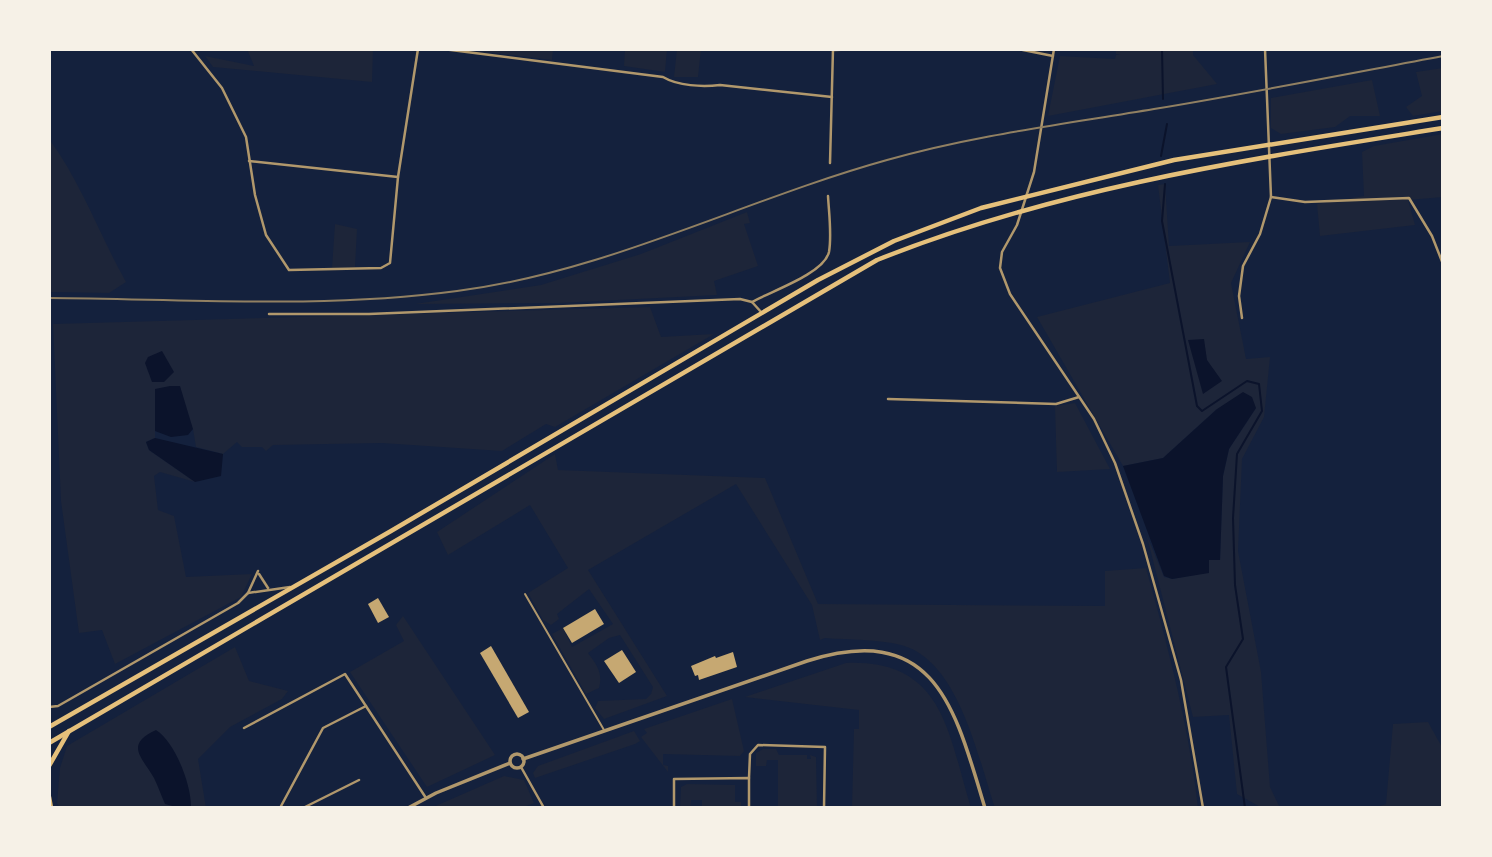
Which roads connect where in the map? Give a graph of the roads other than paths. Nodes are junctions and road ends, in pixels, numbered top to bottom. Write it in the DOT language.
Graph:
graph roads {
  1 [pos="191,49"];
  2 [pos="418,49"];
  3 [pos="443,49"];
  4 [pos="862,49"];
  5 [pos="1018,49"];
  6 [pos="1054,49"];
  7 [pos="1265,49"];
  8 [pos="833,50"];
  9 [pos="1053,56"];
  10 [pos="832,97"];
  11 [pos="1443,117"];
  12 [pos="1443,128"];
  13 [pos="1267,144"];
  14 [pos="1269,156"];
  15 [pos="249,160"];
  16 [pos="830,163"];
  17 [pos="398,177"];
  18 [pos="828,196"];
  19 [pos="1028,196"];
  20 [pos="1271,197"];
  21 [pos="1022,211"];
  22 [pos="1443,264"];
  23 [pos="752,302"];
  24 [pos="762,313"];
  25 [pos="269,314"];
  26 [pos="1242,318"];
  27 [pos="1079,397"];
  28 [pos="888,399"];
  29 [pos="293,587"];
  30 [pos="268,589"];
  31 [pos="248,593"];
  32 [pos="525,594"];
  33 [pos="366,706"];
  34 [pos="49,707"];
  35 [pos="49,727"];
  36 [pos="244,728"];
  37 [pos="69,731"];
  38 [pos="604,731"];
  39 [pos="49,743"];
  40 [pos="523,759"];
  41 [pos="510,763"];
  42 [pos="49,766"];
  43 [pos="521,767"];
  44 [pos="749,778"];
  45 [pos="359,780"];
  46 [pos="49,797"];
  47 [pos="426,798"];
  48 [pos="51,808"];
  49 [pos="279,808"];
  50 [pos="303,808"];
  51 [pos="408,808"];
  52 [pos="544,808"];
  53 [pos="674,808"];
  54 [pos="749,808"];
  55 [pos="824,808"];
  56 [pos="985,808"];
  57 [pos="1203,808"];
  1 -- 15 [label="street"];
  2 -- 17 [label="street"];
  3 -- 10 [label="street"];
  4 -- 8 [label="street"];
  5 -- 9 [label="street"];
  6 -- 9 [label="street"];
  7 -- 13 [label="street"];
  8 -- 10 [label="street"];
  9 -- 19 [label="street"];
  10 -- 16 [label="street"];
  11 -- 13 [label="main road"];
  12 -- 14 [label="main road"];
  13 -- 14 [label="street"];
  13 -- 19 [label="main road"];
  14 -- 20 [label="street"];
  14 -- 21 [label="main road"];
  15 -- 17 [label="street"];
  15 -- 17 [label="street"];
  18 -- 23 [label="street"];
  19 -- 21 [label="street"];
  19 -- 24 [label="main road"];
  20 -- 22 [label="street"];
  20 -- 26 [label="street"];
  21 -- 27 [label="street"];
  21 -- 37 [label="main road"];
  23 -- 24 [label="street"];
  23 -- 25 [label="street"];
  24 -- 29 [label="main road"];
  27 -- 28 [label="street"];
  27 -- 57 [label="street"];
  29 -- 30 [label="street"];
  29 -- 35 [label="main road"];
  30 -- 31 [label="street"];
  30 -- 31 [label="street"];
  31 -- 34 [label="street"];
  32 -- 38 [label="lane"];
  33 -- 36 [label="street"];
  33 -- 47 [label="street"];
  33 -- 49 [label="street"];
  37 -- 39 [label="main road"];
  37 -- 42 [label="main road"];
  38 -- 40 [label="street"];
  38 -- 56 [label="street"];
  40 -- 41 [label="street"];
  40 -- 43 [label="street"];
  41 -- 43 [label="street"];
  41 -- 47 [label="street"];
  43 -- 52 [label="street"];
  44 -- 53 [label="street"];
  44 -- 54 [label="street"];
  44 -- 55 [label="street"];
  45 -- 50 [label="street"];
  46 -- 48 [label="main road"];
  47 -- 51 [label="street"];
}
